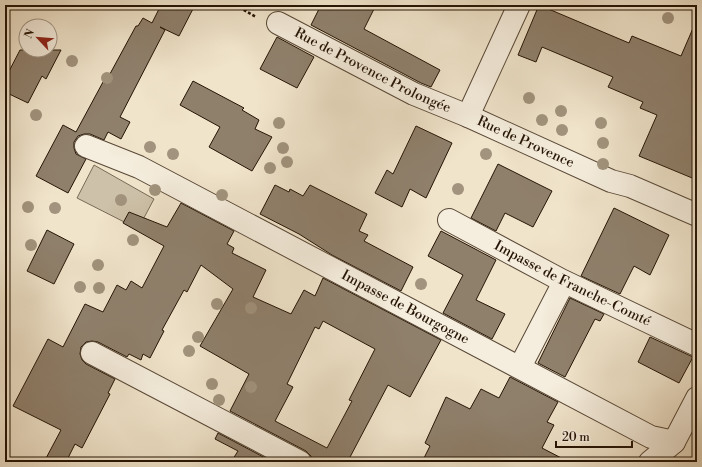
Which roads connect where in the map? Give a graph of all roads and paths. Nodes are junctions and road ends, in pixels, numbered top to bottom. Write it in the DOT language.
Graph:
graph roads {
  1 [pos="519,5"];
  2 [pos="278,23"];
  3 [pos="468,116"];
  4 [pos="86,146"];
  5 [pos="697,215"];
  6 [pos="449,220"];
  7 [pos="564,282"];
  8 [pos="697,345"];
  9 [pos="92,353"];
  10 [pos="520,367"];
  11 [pos="697,398"];
  12 [pos="674,442"];
  13 [pos="300,462"];
  14 [pos="650,462"];
  1 -- 3 [label="street, Rue de Provence"];
  2 -- 3 [label="street, Rue de Provence Prolongée"];
  3 -- 5 [label="street, Rue de Provence"];
  4 -- 10 [label="street, Impasse de Bourgogne"];
  6 -- 7 [label="street, Impasse de Franche-Comté"];
  7 -- 8 [label="street, Impasse de Franche-Comté"];
  7 -- 10 [label="street"];
  9 -- 13 [label="street"];
  10 -- 12 [label="street, Impasse de Bourgogne"];
  11 -- 12 [label="street"];
  12 -- 14 [label="street"];
}
